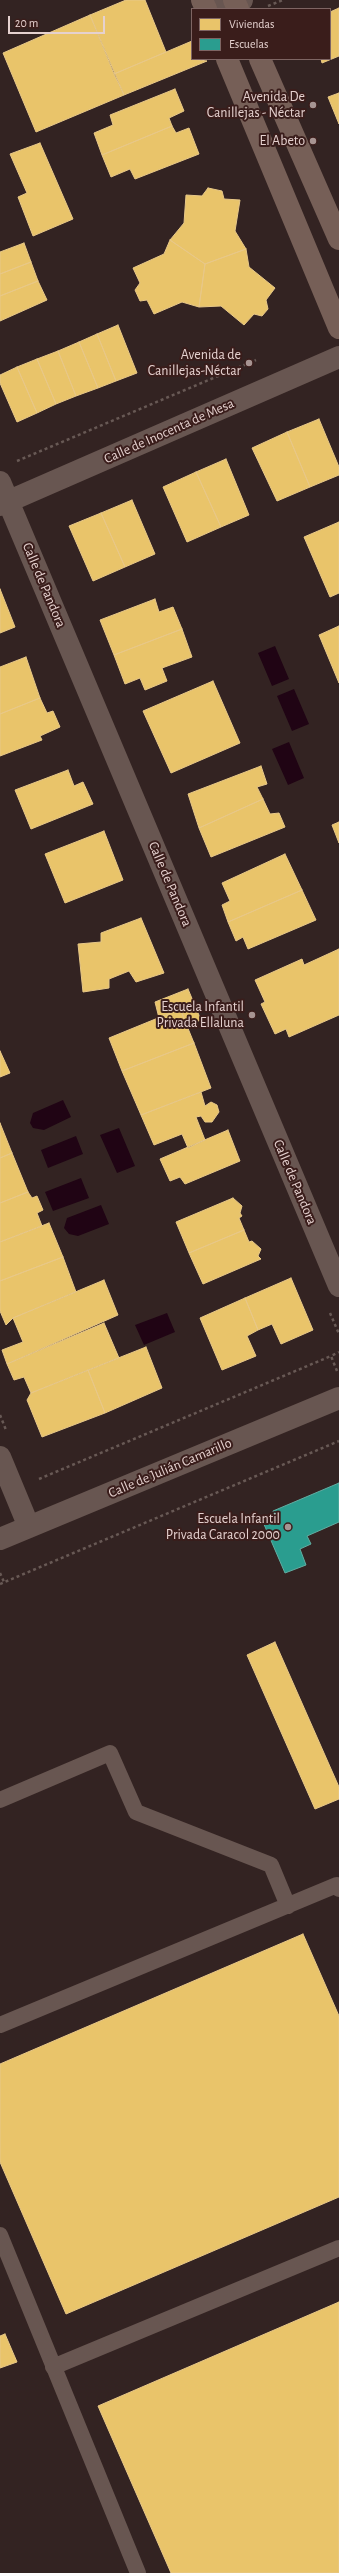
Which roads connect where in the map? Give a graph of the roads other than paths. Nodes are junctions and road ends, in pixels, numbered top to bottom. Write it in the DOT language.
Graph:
graph roads {
  1 [pos="227,60"];
  2 [pos="260,60"];
  3 [pos="339,239"];
  4 [pos="339,328"];
  5 [pos="339,357"];
  6 [pos="3,496"];
  7 [pos="339,1286"];
  8 [pos="339,1398"];
  9 [pos="0,1457"];
  10 [pos="29,1527"];
  11 [pos="0,1539"];
  12 [pos="0,1800"];
  13 [pos="339,1889"];
  14 [pos="288,1906"];
  15 [pos="0,2025"];
  16 [pos="0,2235"];
  17 [pos="339,2248"];
  18 [pos="53,2367"];
  19 [pos="138,2573"];
  1 -- 4 [label="main road"];
  2 -- 3 [label="main road"];
  5 -- 6 [label="street, Calle de Inocenta de Mesa"];
  6 -- 7 [label="street, Calle de Pandora"];
  8 -- 10 [label="street, Calle de Julián Camarillo"];
  9 -- 10 [label="street"];
  10 -- 11 [label="street, Calle de Julián Camarillo"];
  12 -- 14 [label="lane"];
  13 -- 14 [label="lane"];
  14 -- 15 [label="lane"];
  16 -- 18 [label="lane"];
  17 -- 18 [label="lane"];
  18 -- 19 [label="lane"];
}
